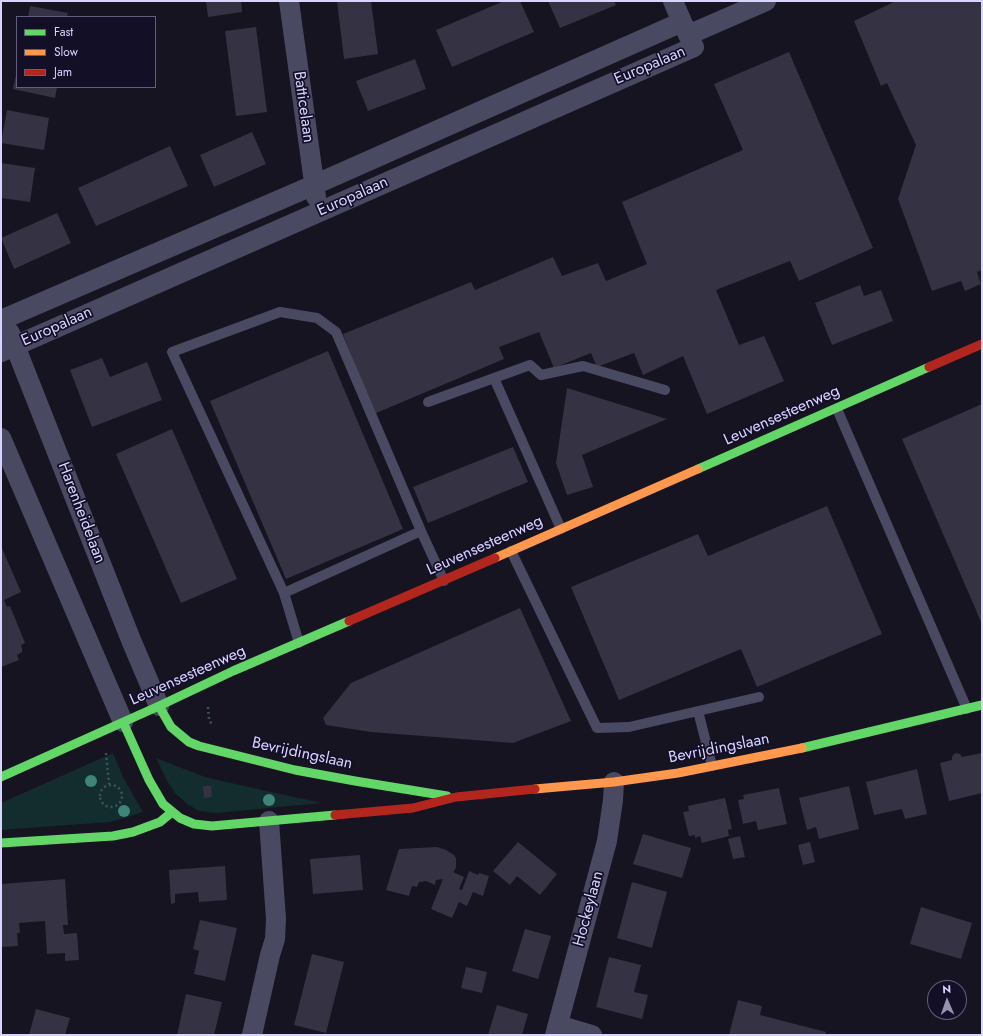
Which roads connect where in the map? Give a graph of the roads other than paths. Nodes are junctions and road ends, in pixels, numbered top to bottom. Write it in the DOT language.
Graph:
graph roads {
  1 [pos="289,1"];
  2 [pos="673,1"];
  3 [pos="766,1"];
  4 [pos="685,29"];
  5 [pos="314,185"];
  6 [pos="318,212"];
  7 [pos="3,319"];
  8 [pos="982,344"];
  9 [pos="8,349"];
  10 [pos="494,378"];
  11 [pos="665,390"];
  12 [pos="428,402"];
  13 [pos="837,409"];
  14 [pos="1,438"];
  15 [pos="561,529"];
  16 [pos="421,531"];
  17 [pos="511,551"];
  18 [pos="444,581"];
  19 [pos="284,593"];
  20 [pos="299,643"];
  21 [pos="759,697"];
  22 [pos="982,705"];
  23 [pos="159,706"];
  24 [pos="967,709"];
  25 [pos="698,711"];
  26 [pos="123,722"];
  27 [pos="712,766"];
  28 [pos="1,777"];
  29 [pos="614,782"];
  30 [pos="456,797"];
  31 [pos="172,812"];
  32 [pos="268,821"];
  33 [pos="1,843"];
  34 [pos="557,1030"];
  35 [pos="252,1035"];
  36 [pos="592,1035"];
  1 -- 5 [label="street, Batticelaan"];
  2 -- 4 [label="street"];
  3 -- 4 [label="street, Europalaan"];
  4 -- 5 [label="street, Europalaan"];
  4 -- 6 [label="street, Europalaan"];
  5 -- 6 [label="street, Batticelaan"];
  5 -- 7 [label="street, Europalaan"];
  6 -- 9 [label="street, Europalaan"];
  7 -- 9 [label="street, Harenheidelaan"];
  8 -- 13 [label="street, Leuvensesteenweg"];
  9 -- 23 [label="street, Harenheidelaan"];
  10 -- 11 [label="lane"];
  10 -- 12 [label="lane"];
  10 -- 15 [label="lane"];
  13 -- 15 [label="street, Leuvensesteenweg"];
  13 -- 24 [label="lane"];
  14 -- 26 [label="street"];
  15 -- 17 [label="street, Leuvensesteenweg"];
  16 -- 18 [label="lane"];
  16 -- 19 [label="lane"];
  16 -- 19 [label="lane"];
  17 -- 18 [label="street, Leuvensesteenweg"];
  17 -- 25 [label="lane"];
  18 -- 20 [label="street, Leuvensesteenweg"];
  19 -- 20 [label="lane"];
  20 -- 23 [label="street, Leuvensesteenweg"];
  21 -- 25 [label="lane"];
  22 -- 24 [label="street, Bevrijdingslaan"];
  23 -- 26 [label="street, Leuvensesteenweg"];
  23 -- 30 [label="street, Bevrijdingslaan"];
  24 -- 27 [label="street, Bevrijdingslaan"];
  25 -- 27 [label="lane"];
  26 -- 28 [label="street, Leuvensesteenweg"];
  26 -- 31 [label="street, Bevrijdingslaan"];
  27 -- 29 [label="street, Bevrijdingslaan"];
  29 -- 30 [label="street, Bevrijdingslaan"];
  29 -- 34 [label="street, Hockeylaan"];
  30 -- 32 [label="street, Bevrijdingslaan"];
  31 -- 32 [label="street, Bevrijdingslaan"];
  31 -- 33 [label="street"];
  32 -- 35 [label="street"];
  34 -- 36 [label="street"];
}
